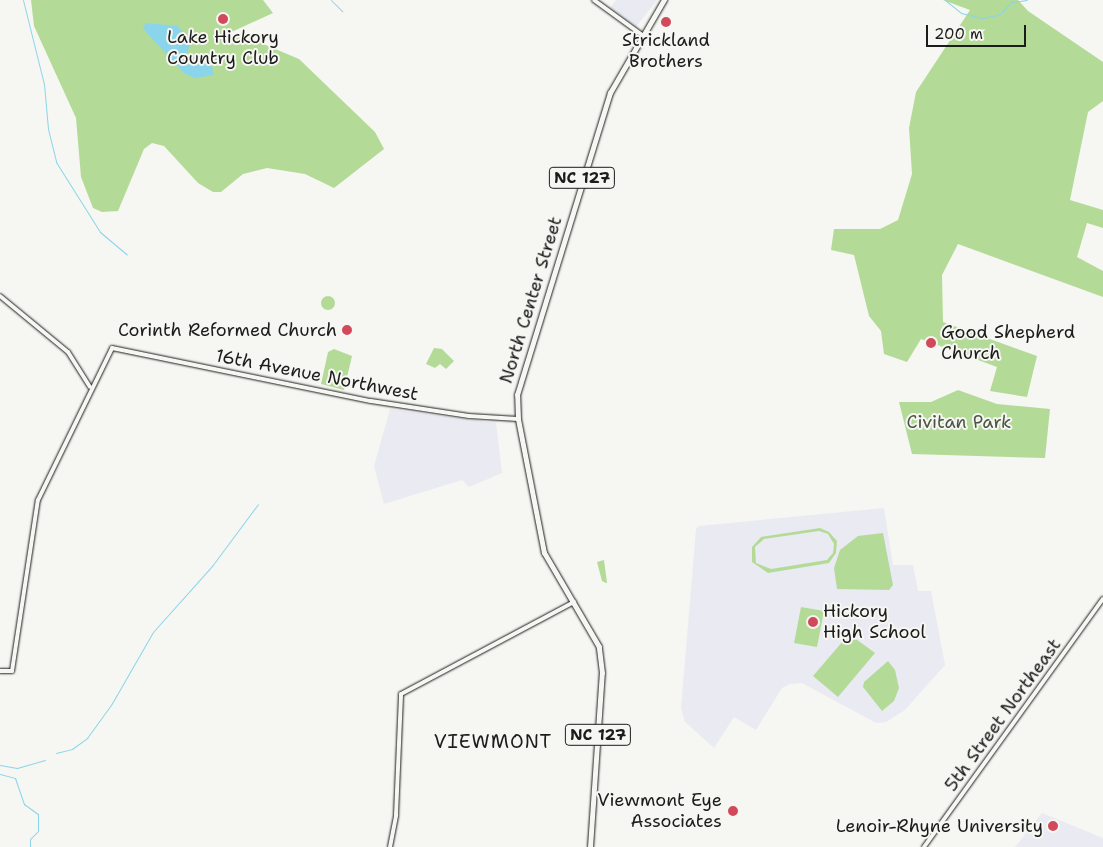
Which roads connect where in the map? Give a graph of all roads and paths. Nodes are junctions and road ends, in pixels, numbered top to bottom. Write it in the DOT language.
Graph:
graph roads {
  1 [pos="594,0"];
  2 [pos="664,0"];
  3 [pos="642,35"];
  4 [pos="0,296"];
  5 [pos="90,387"];
  6 [pos="518,419"];
  7 [pos="1103,600"];
  8 [pos="574,602"];
  9 [pos="0,671"];
  10 [pos="390,847"];
  11 [pos="590,847"];
  12 [pos="924,847"];
  1 -- 3 [label="main road"];
  2 -- 3 [label="main road, North Center Street / NC 127"];
  3 -- 6 [label="main road, North Center Street / NC 127"];
  4 -- 5 [label="main road"];
  5 -- 6 [label="main road, 16th Avenue Northwest"];
  5 -- 9 [label="main road"];
  6 -- 8 [label="main road, NC 127"];
  7 -- 12 [label="main road, 5th Street Northeast"];
  8 -- 10 [label="main road"];
  8 -- 11 [label="main road, NC 127"];
}
